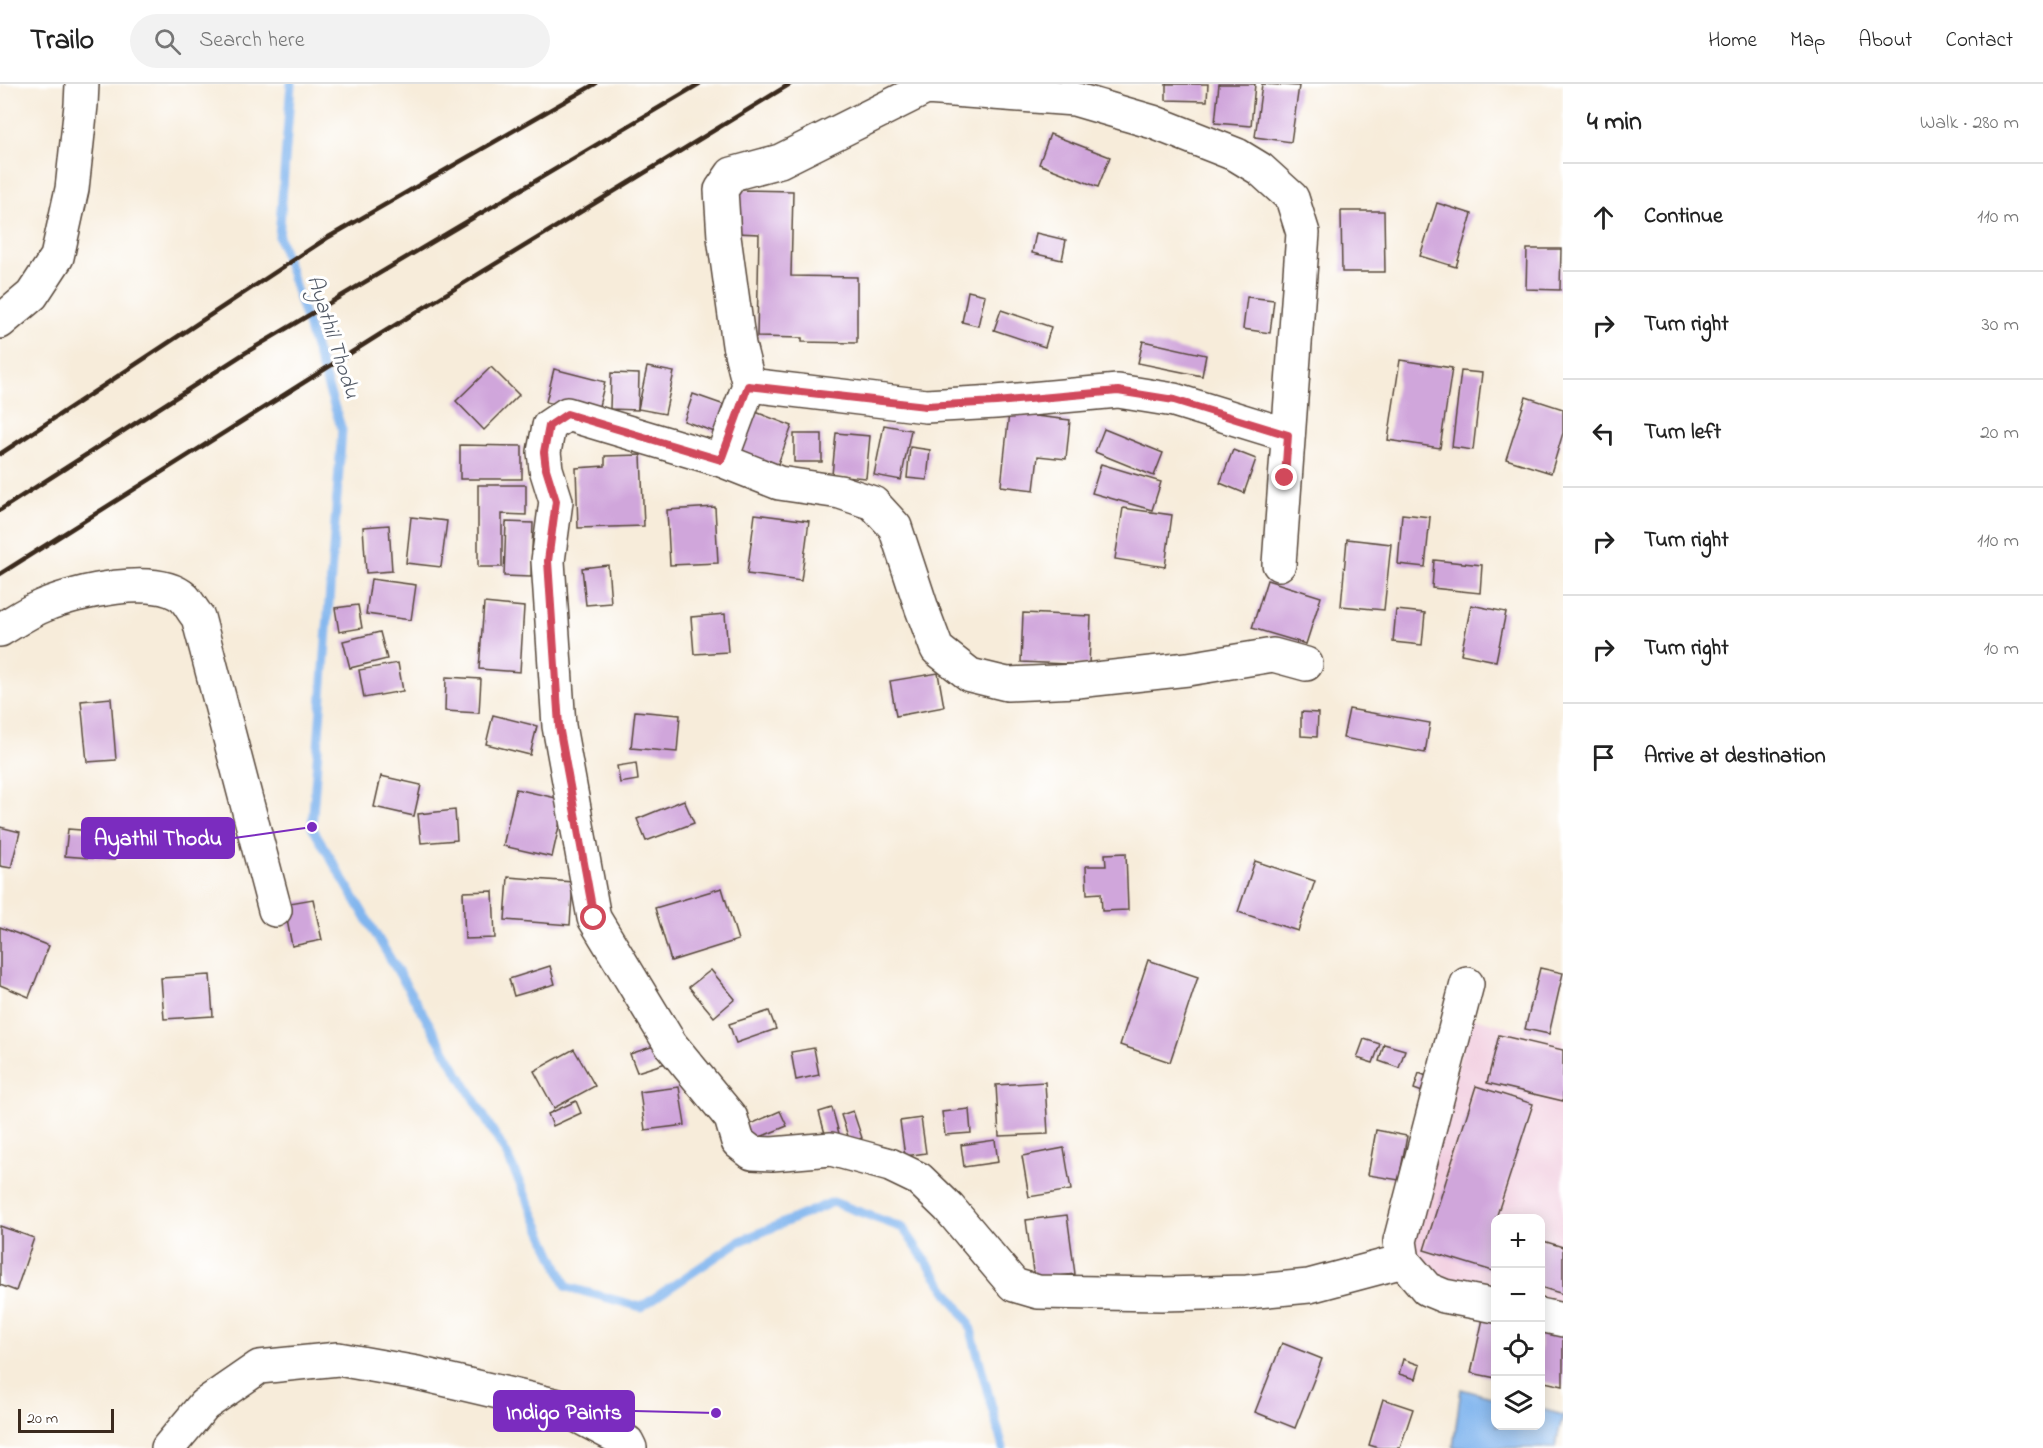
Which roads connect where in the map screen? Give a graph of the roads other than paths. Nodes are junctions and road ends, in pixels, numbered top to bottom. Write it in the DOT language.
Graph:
graph roads {
  1 [pos="82,84"];
  2 [pos="0,322"];
  3 [pos="748,386"];
  4 [pos="1288,435"];
  5 [pos="721,460"];
  6 [pos="1279,564"];
  7 [pos="0,630"];
  8 [pos="1306,664"];
  9 [pos="275,910"];
  10 [pos="1467,984"];
  11 [pos="1403,1261"];
  12 [pos="1491,1305"];
  13 [pos="1545,1316"];
  14 [pos="1563,1320"];
  15 [pos="168,1448"];
  16 [pos="630,1448"];
  1 -- 2 [label="street"];
  3 -- 4 [label="street"];
  3 -- 4 [label="street"];
  3 -- 5 [label="street"];
  4 -- 6 [label="street"];
  5 -- 8 [label="street"];
  5 -- 11 [label="street"];
  7 -- 9 [label="street"];
  10 -- 11 [label="street"];
  11 -- 12 [label="street"];
  13 -- 14 [label="street"];
  15 -- 16 [label="street"];
}
